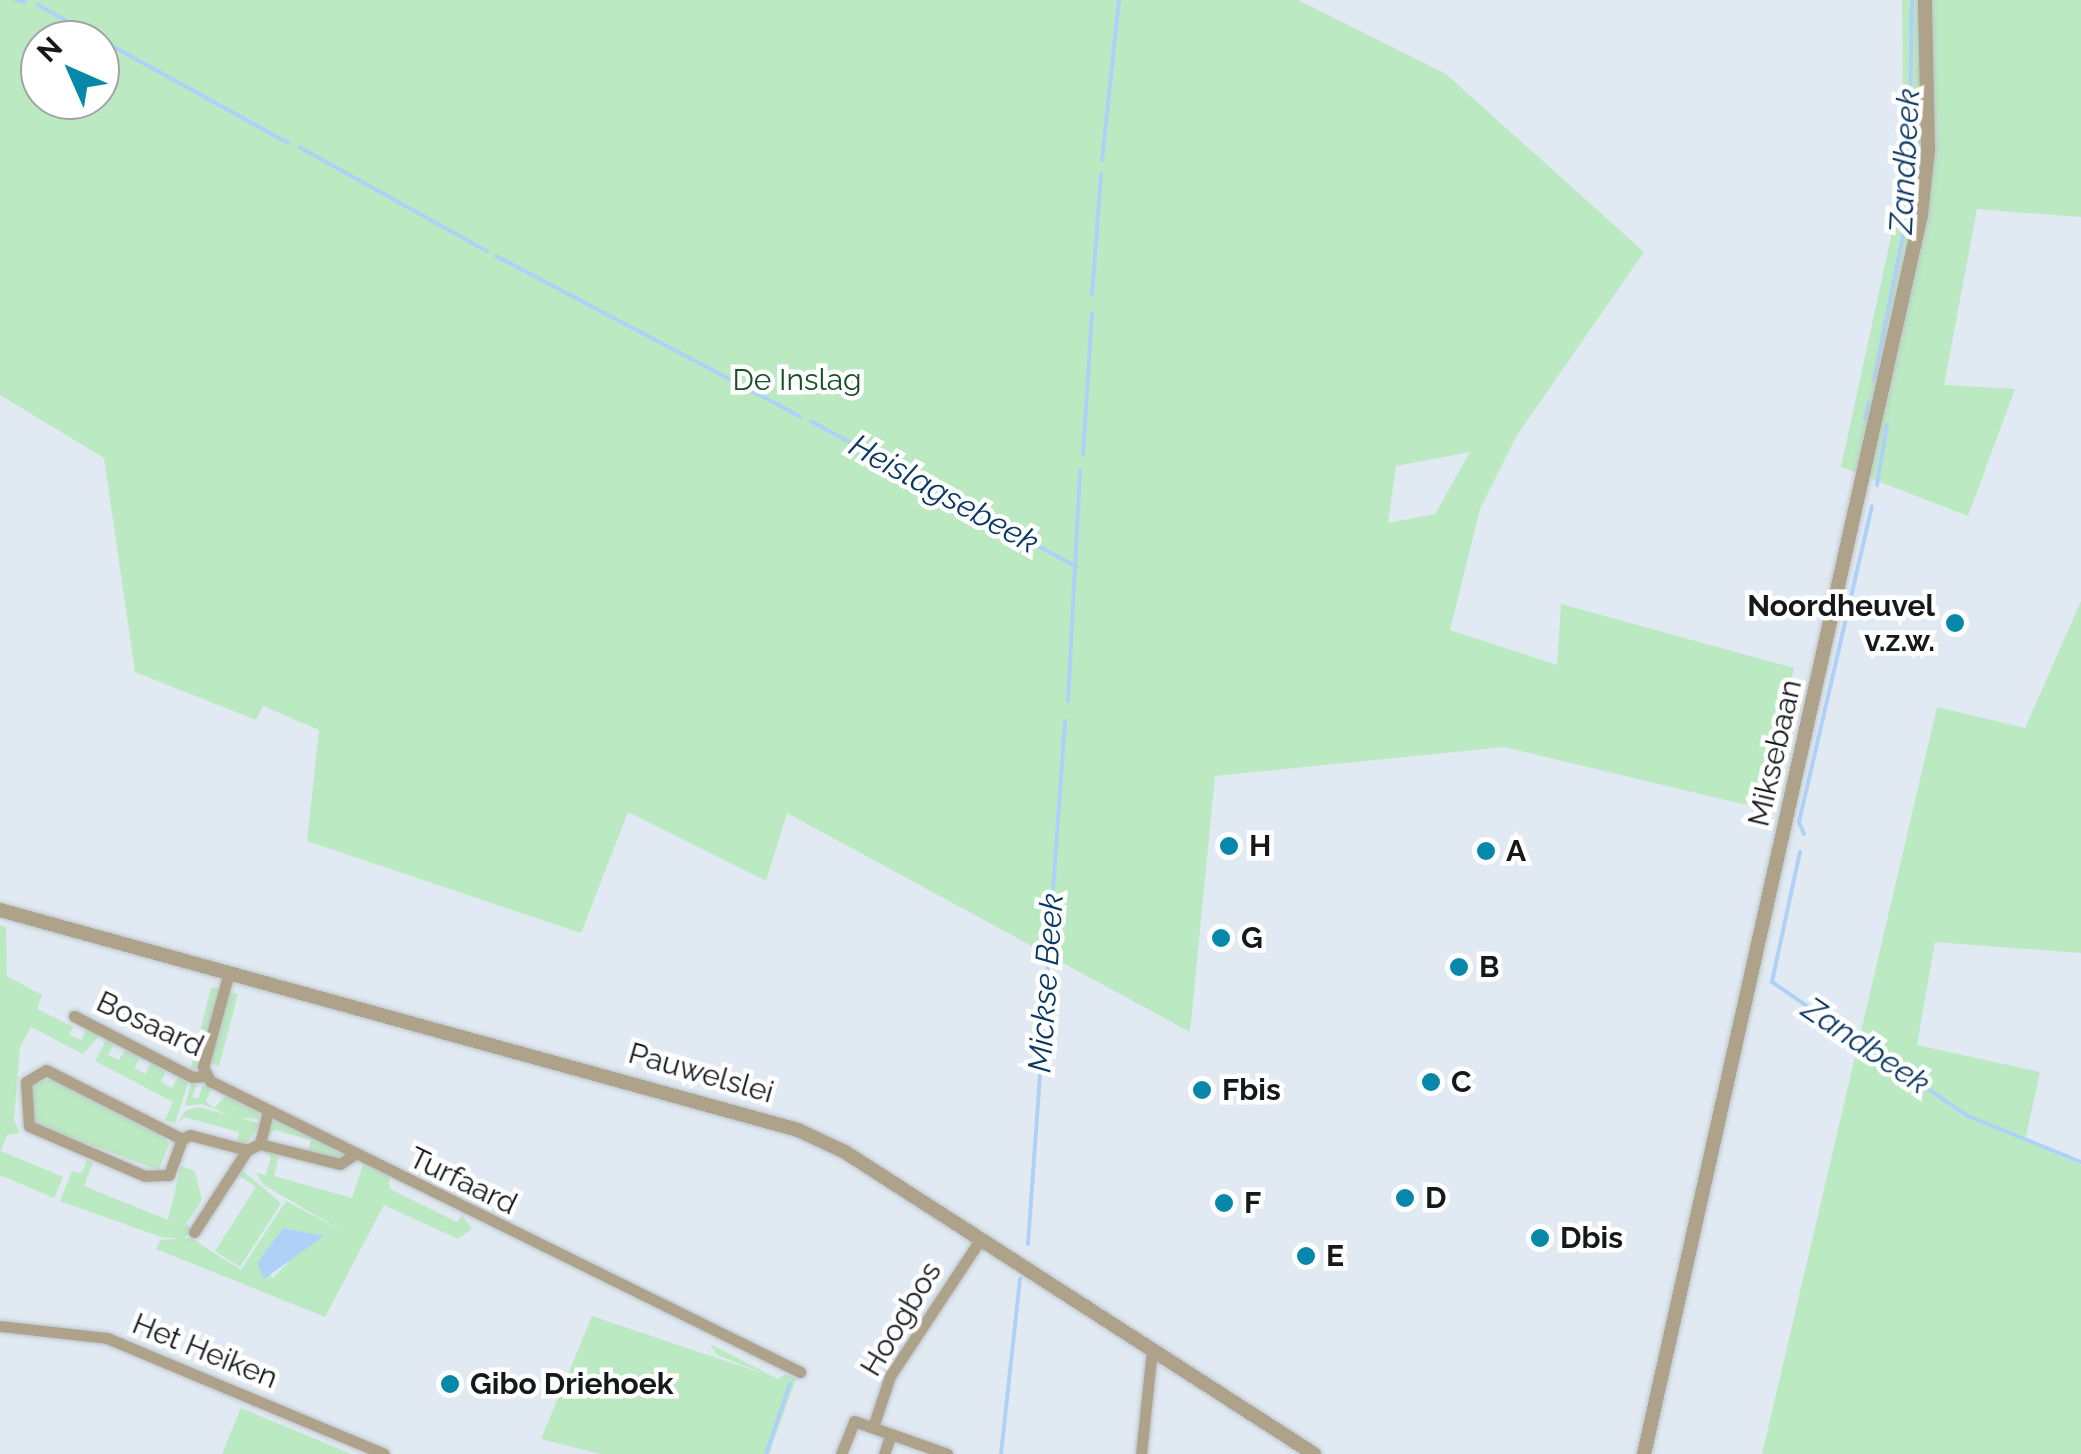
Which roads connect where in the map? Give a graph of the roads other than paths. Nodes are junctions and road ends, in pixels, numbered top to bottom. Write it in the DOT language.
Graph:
graph roads {
  1 [pos="1925,0"];
  2 [pos="0,910"];
  3 [pos="229,972"];
  4 [pos="74,1016"];
  5 [pos="204,1076"];
  6 [pos="268,1110"];
  7 [pos="182,1139"];
  8 [pos="260,1144"];
  9 [pos="247,1150"];
  10 [pos="354,1154"];
  11 [pos="194,1232"];
  12 [pos="980,1240"];
  13 [pos="0,1326"];
  14 [pos="1152,1350"];
  15 [pos="800,1372"];
  16 [pos="873,1427"];
  17 [pos="891,1434"];
  18 [pos="384,1454"];
  19 [pos="841,1454"];
  20 [pos="884,1454"];
  21 [pos="947,1454"];
  22 [pos="1141,1454"];
  23 [pos="1314,1454"];
  24 [pos="1644,1454"];
  1 -- 24 [label="street, Miksebaan"];
  2 -- 3 [label="street, Pauwelslei"];
  3 -- 5 [label="street"];
  3 -- 12 [label="street, Pauwelslei"];
  4 -- 5 [label="street, Bosaard"];
  5 -- 6 [label="street, Turfaard"];
  6 -- 8 [label="street"];
  6 -- 10 [label="street, Turfaard"];
  7 -- 7 [label="street"];
  7 -- 9 [label="street"];
  8 -- 9 [label="street"];
  8 -- 10 [label="street"];
  9 -- 11 [label="street"];
  10 -- 15 [label="street, Turfaard"];
  12 -- 14 [label="street, Pauwelslei"];
  12 -- 16 [label="street, Hoogbos"];
  13 -- 18 [label="street, Het Heiken"];
  14 -- 22 [label="street"];
  14 -- 23 [label="street, Pauwelslei"];
  16 -- 17 [label="street"];
  16 -- 19 [label="street"];
  17 -- 20 [label="street"];
  17 -- 21 [label="street"];
}
